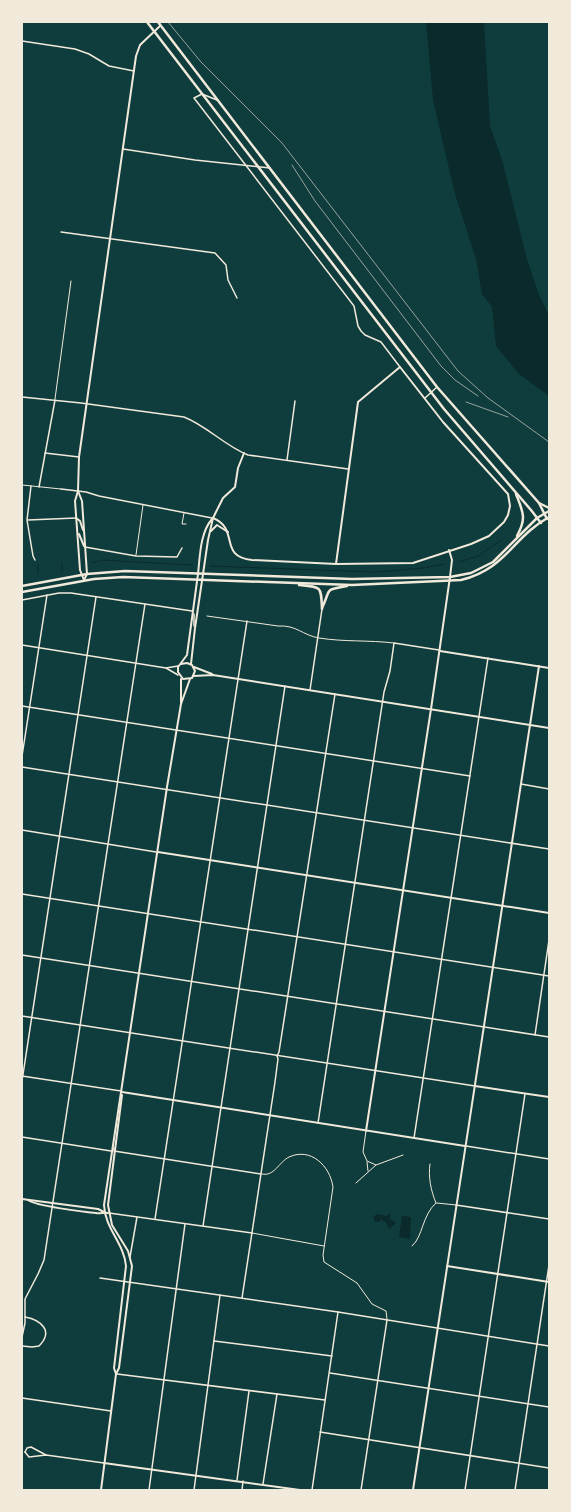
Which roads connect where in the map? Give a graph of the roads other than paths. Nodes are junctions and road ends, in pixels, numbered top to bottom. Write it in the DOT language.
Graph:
graph roads {
  1 [pos="147,22"];
  2 [pos="158,22"];
  3 [pos="160,26"];
  4 [pos="154,31"];
  5 [pos="22,41"];
  6 [pos="134,71"];
  7 [pos="202,94"];
  8 [pos="217,100"];
  9 [pos="123,149"];
  10 [pos="246,166"];
  11 [pos="259,168"];
  12 [pos="270,168"];
  13 [pos="61,232"];
  14 [pos="110,239"];
  15 [pos="71,281"];
  16 [pos="237,298"];
  17 [pos="400,367"];
  18 [pos="437,387"];
  19 [pos="431,393"];
  20 [pos="22,397"];
  21 [pos="424,398"];
  22 [pos="55,400"];
  23 [pos="295,401"];
  24 [pos="87,404"];
  25 [pos="45,453"];
  26 [pos="244,453"];
  27 [pos="80,457"];
  28 [pos="287,460"];
  29 [pos="348,469"];
  30 [pos="22,485"];
  31 [pos="31,486"];
  32 [pos="39,487"];
  33 [pos="61,489"];
  34 [pos="78,490"];
  35 [pos="515,492"];
  36 [pos="539,503"];
  37 [pos="143,504"];
  38 [pos="549,508"];
  39 [pos="549,511"];
  40 [pos="184,512"];
  41 [pos="545,514"];
  42 [pos="76,518"];
  43 [pos="213,518"];
  44 [pos="538,518"];
  45 [pos="548,518"];
  46 [pos="27,520"];
  47 [pos="540,523"];
  48 [pos="186,524"];
  49 [pos="78,530"];
  50 [pos="84,533"];
  51 [pos="228,533"];
  52 [pos="209,534"];
  53 [pos="513,542"];
  54 [pos="85,547"];
  55 [pos="182,548"];
  56 [pos="449,550"];
  57 [pos="136,556"];
  58 [pos="35,560"];
  59 [pos="336,564"];
  60 [pos="87,574"];
  61 [pos="198,574"];
  62 [pos="204,574"];
  63 [pos="81,575"];
  64 [pos="450,577"];
  65 [pos="197,579"];
  66 [pos="84,580"];
  67 [pos="203,580"];
  68 [pos="449,582"];
  69 [pos="277,583"];
  70 [pos="352,585"];
  71 [pos="22,586"];
  72 [pos="22,592"];
  73 [pos="46,595"];
  74 [pos="96,597"];
  75 [pos="22,600"];
  76 [pos="145,604"];
  77 [pos="322,609"];
  78 [pos="192,610"];
  79 [pos="207,616"];
  80 [pos="247,621"];
  81 [pos="194,628"];
  82 [pos="317,638"];
  83 [pos="394,644"];
  84 [pos="22,645"];
  85 [pos="38,648"];
  86 [pos="439,650"];
  87 [pos="87,655"];
  88 [pos="488,658"];
  89 [pos="136,663"];
  90 [pos="191,664"];
  91 [pos="180,665"];
  92 [pos="539,666"];
  93 [pos="166,668"];
  94 [pos="194,668"];
  95 [pos="549,668"];
  96 [pos="178,675"];
  97 [pos="214,675"];
  98 [pos="193,676"];
  99 [pos="181,678"];
  100 [pos="238,678"];
  101 [pos="190,679"];
  102 [pos="286,686"];
  103 [pos="310,690"];
  104 [pos="335,694"];
  105 [pos="382,702"];
  106 [pos="181,704"];
  107 [pos="22,706"];
  108 [pos="29,707"];
  109 [pos="431,709"];
  110 [pos="78,715"];
  111 [pos="479,717"];
  112 [pos="127,722"];
  113 [pos="530,725"];
  114 [pos="549,728"];
  115 [pos="177,730"];
  116 [pos="228,738"];
  117 [pos="277,746"];
  118 [pos="325,754"];
  119 [pos="22,756"];
  120 [pos="373,761"];
  121 [pos="22,767"];
  122 [pos="422,769"];
  123 [pos="69,774"];
  124 [pos="470,776"];
  125 [pos="118,782"];
  126 [pos="521,784"];
  127 [pos="549,788"];
  128 [pos="167,789"];
  129 [pos="219,798"];
  130 [pos="268,805"];
  131 [pos="316,813"];
  132 [pos="364,821"];
  133 [pos="413,828"];
  134 [pos="22,830"];
  135 [pos="59,836"];
  136 [pos="460,836"];
  137 [pos="108,844"];
  138 [pos="512,844"];
  139 [pos="549,849"];
  140 [pos="158,852"];
  141 [pos="210,860"];
  142 [pos="258,867"];
  143 [pos="306,875"];
  144 [pos="355,882"];
  145 [pos="403,890"];
  146 [pos="22,894"];
  147 [pos="451,897"];
  148 [pos="50,898"];
  149 [pos="502,905"];
  150 [pos="98,906"];
  151 [pos="549,913"];
  152 [pos="148,914"];
  153 [pos="200,922"];
  154 [pos="249,930"];
  155 [pos="297,937"];
  156 [pos="549,940"];
  157 [pos="345,944"];
  158 [pos="393,952"];
  159 [pos="22,954"];
  160 [pos="41,957"];
  161 [pos="442,960"];
  162 [pos="89,965"];
  163 [pos="493,968"];
  164 [pos="140,973"];
  165 [pos="544,976"];
  166 [pos="549,976"];
  167 [pos="191,981"];
  168 [pos="240,988"];
  169 [pos="288,996"];
  170 [pos="336,1004"];
  171 [pos="384,1012"];
  172 [pos="22,1016"];
  173 [pos="32,1017"];
  174 [pos="433,1019"];
  175 [pos="80,1024"];
  176 [pos="484,1027"];
  177 [pos="131,1032"];
  178 [pos="535,1035"];
  179 [pos="549,1037"];
  180 [pos="182,1040"];
  181 [pos="231,1048"];
  182 [pos="277,1056"];
  183 [pos="327,1064"];
  184 [pos="375,1071"];
  185 [pos="22,1076"];
  186 [pos="423,1078"];
  187 [pos="22,1080"];
  188 [pos="71,1084"];
  189 [pos="475,1086"];
  190 [pos="122,1092"];
  191 [pos="525,1094"];
  192 [pos="549,1097"];
  193 [pos="173,1100"];
  194 [pos="222,1108"];
  195 [pos="270,1115"];
  196 [pos="318,1123"];
  197 [pos="366,1131"];
  198 [pos="22,1137"];
  199 [pos="414,1138"];
  200 [pos="62,1143"];
  201 [pos="465,1146"];
  202 [pos="113,1151"];
  203 [pos="516,1154"];
  204 [pos="403,1155"];
  205 [pos="164,1159"];
  206 [pos="549,1159"];
  207 [pos="367,1161"];
  208 [pos="430,1164"];
  209 [pos="376,1165"];
  210 [pos="213,1167"];
  211 [pos="368,1172"];
  212 [pos="261,1174"];
  213 [pos="356,1183"];
  214 [pos="22,1199"];
  215 [pos="28,1200"];
  216 [pos="53,1202"];
  217 [pos="436,1203"];
  218 [pos="456,1205"];
  219 [pos="52,1206"];
  220 [pos="104,1212"];
  221 [pos="507,1212"];
  222 [pos="108,1213"];
  223 [pos="137,1217"];
  224 [pos="155,1219"];
  225 [pos="549,1219"];
  226 [pos="184,1224"];
  227 [pos="203,1226"];
  228 [pos="252,1233"];
  229 [pos="412,1246"];
  230 [pos="324,1247"];
  231 [pos="130,1257"];
  232 [pos="549,1265"];
  233 [pos="447,1266"];
  234 [pos="497,1274"];
  235 [pos="100,1278"];
  236 [pos="125,1282"];
  237 [pos="130,1282"];
  238 [pos="548,1282"];
  239 [pos="176,1288"];
  240 [pos="220,1295"];
  241 [pos="242,1298"];
  242 [pos="22,1299"];
  243 [pos="25,1299"];
  244 [pos="338,1312"];
  245 [pos="25,1317"];
  246 [pos="387,1320"];
  247 [pos="438,1329"];
  248 [pos="488,1337"];
  249 [pos="22,1338"];
  250 [pos="214,1341"];
  251 [pos="537,1344"];
  252 [pos="22,1346"];
  253 [pos="549,1346"];
  254 [pos="332,1356"];
  255 [pos="330,1373"];
  256 [pos="116,1374"];
  257 [pos="163,1380"];
  258 [pos="377,1381"];
  259 [pos="208,1386"];
  260 [pos="429,1388"];
  261 [pos="249,1390"];
  262 [pos="277,1394"];
  263 [pos="479,1396"];
  264 [pos="22,1398"];
  265 [pos="325,1400"];
  266 [pos="528,1404"];
  267 [pos="549,1407"];
  268 [pos="111,1411"];
  269 [pos="320,1432"];
  270 [pos="368,1440"];
  271 [pos="420,1448"];
  272 [pos="35,1451"];
  273 [pos="22,1452"];
  274 [pos="25,1452"];
  275 [pos="34,1455"];
  276 [pos="46,1455"];
  277 [pos="470,1456"];
  278 [pos="104,1463"];
  279 [pos="519,1463"];
  280 [pos="549,1468"];
  281 [pos="152,1469"];
  282 [pos="196,1475"];
  283 [pos="237,1480"];
  284 [pos="243,1481"];
  285 [pos="263,1484"];
  286 [pos="101,1490"];
  287 [pos="149,1490"];
  288 [pos="194,1490"];
  289 [pos="242,1490"];
  290 [pos="300,1490"];
  291 [pos="312,1490"];
  292 [pos="361,1490"];
  293 [pos="413,1490"];
  294 [pos="465,1490"];
  295 [pos="515,1490"];
  1 -- 4 [label="highway"];
  2 -- 3 [label="highway"];
  3 -- 4 [label="street"];
  3 -- 8 [label="highway"];
  4 -- 6 [label="street"];
  4 -- 7 [label="highway"];
  5 -- 6 [label="street"];
  6 -- 9 [label="street"];
  7 -- 8 [label="street"];
  7 -- 10 [label="street"];
  7 -- 11 [label="highway"];
  8 -- 12 [label="highway"];
  9 -- 10 [label="street"];
  9 -- 14 [label="street"];
  10 -- 11 [label="street"];
  10 -- 17 [label="street"];
  11 -- 12 [label="street"];
  11 -- 19 [label="highway"];
  12 -- 18 [label="highway"];
  13 -- 14 [label="street"];
  14 -- 16 [label="street"];
  14 -- 24 [label="street"];
  15 -- 22 [label="lane"];
  17 -- 21 [label="street"];
  17 -- 29 [label="street"];
  18 -- 19 [label="street"];
  18 -- 36 [label="highway"];
  19 -- 21 [label="street"];
  19 -- 35 [label="highway"];
  20 -- 22 [label="street"];
  21 -- 56 [label="street"];
  22 -- 24 [label="street"];
  22 -- 25 [label="street"];
  23 -- 28 [label="street"];
  24 -- 26 [label="street"];
  24 -- 27 [label="street"];
  25 -- 27 [label="street"];
  25 -- 32 [label="street"];
  26 -- 28 [label="street"];
  26 -- 43 [label="street"];
  27 -- 34 [label="street"];
  28 -- 29 [label="street"];
  29 -- 59 [label="street"];
  30 -- 31 [label="lane"];
  31 -- 32 [label="lane"];
  31 -- 46 [label="street"];
  32 -- 33 [label="lane"];
  33 -- 34 [label="street"];
  34 -- 37 [label="street"];
  34 -- 42 [label="street"];
  34 -- 50 [label="street"];
  35 -- 44 [label="highway"];
  35 -- 53 [label="highway"];
  36 -- 38 [label="highway"];
  36 -- 41 [label="highway"];
  37 -- 40 [label="street"];
  37 -- 57 [label="lane"];
  39 -- 41 [label="highway"];
  40 -- 43 [label="street"];
  40 -- 48 [label="lane"];
  41 -- 44 [label="highway"];
  41 -- 45 [label="highway"];
  42 -- 46 [label="street"];
  42 -- 49 [label="street"];
  42 -- 50 [label="street"];
  43 -- 51 [label="street"];
  43 -- 52 [label="street"];
  43 -- 61 [label="street"];
  44 -- 47 [label="highway"];
  44 -- 53 [label="highway"];
  45 -- 47 [label="highway"];
  46 -- 58 [label="street"];
  47 -- 68 [label="highway"];
  49 -- 54 [label="street"];
  49 -- 63 [label="street"];
  50 -- 54 [label="street"];
  51 -- 52 [label="street"];
  51 -- 59 [label="street"];
  52 -- 62 [label="street"];
  53 -- 64 [label="highway"];
  54 -- 57 [label="street"];
  54 -- 60 [label="street"];
  55 -- 57 [label="street"];
  56 -- 59 [label="street"];
  56 -- 64 [label="street"];
  60 -- 61 [label="highway"];
  60 -- 63 [label="highway"];
  60 -- 66 [label="street"];
  61 -- 62 [label="highway"];
  61 -- 65 [label="street"];
  62 -- 64 [label="highway"];
  62 -- 67 [label="street"];
  63 -- 66 [label="street"];
  63 -- 71 [label="highway"];
  64 -- 68 [label="street"];
  65 -- 66 [label="highway"];
  65 -- 67 [label="highway"];
  65 -- 78 [label="street"];
  66 -- 72 [label="highway"];
  67 -- 69 [label="highway"];
  67 -- 81 [label="street"];
  68 -- 70 [label="highway"];
  68 -- 86 [label="street"];
  69 -- 70 [label="highway"];
  69 -- 77 [label="highway"];
  70 -- 77 [label="highway"];
  73 -- 74 [label="street"];
  73 -- 75 [label="street"];
  73 -- 85 [label="street"];
  74 -- 76 [label="street"];
  74 -- 87 [label="street"];
  76 -- 78 [label="street"];
  76 -- 89 [label="street"];
  77 -- 82 [label="street"];
  78 -- 81 [label="street"];
  78 -- 91 [label="street"];
  79 -- 80 [label="lane"];
  80 -- 82 [label="lane"];
  80 -- 100 [label="street"];
  81 -- 90 [label="street"];
  82 -- 83 [label="lane"];
  82 -- 103 [label="street"];
  83 -- 86 [label="street"];
  83 -- 105 [label="street"];
  84 -- 85 [label="street"];
  85 -- 87 [label="street"];
  85 -- 108 [label="street"];
  86 -- 88 [label="street"];
  86 -- 109 [label="street"];
  87 -- 89 [label="street"];
  87 -- 110 [label="street"];
  88 -- 92 [label="street"];
  88 -- 111 [label="street"];
  89 -- 93 [label="street"];
  89 -- 112 [label="street"];
  90 -- 91 [label="street"];
  90 -- 94 [label="street"];
  91 -- 93 [label="street"];
  91 -- 96 [label="street"];
  92 -- 95 [label="street"];
  92 -- 113 [label="street"];
  93 -- 96 [label="street"];
  94 -- 97 [label="street"];
  94 -- 98 [label="street"];
  96 -- 99 [label="street"];
  97 -- 98 [label="street"];
  97 -- 100 [label="street"];
  98 -- 101 [label="street"];
  99 -- 101 [label="street"];
  99 -- 106 [label="street"];
  100 -- 102 [label="street"];
  100 -- 116 [label="street"];
  101 -- 106 [label="street"];
  102 -- 103 [label="street"];
  102 -- 117 [label="street"];
  103 -- 104 [label="street"];
  104 -- 105 [label="street"];
  104 -- 118 [label="street"];
  105 -- 109 [label="street"];
  105 -- 120 [label="street"];
  106 -- 115 [label="street"];
  107 -- 108 [label="street"];
  108 -- 110 [label="street"];
  108 -- 119 [label="street"];
  109 -- 111 [label="street"];
  109 -- 122 [label="street"];
  110 -- 112 [label="street"];
  110 -- 123 [label="street"];
  111 -- 113 [label="street"];
  111 -- 124 [label="street"];
  112 -- 115 [label="street"];
  112 -- 125 [label="street"];
  113 -- 114 [label="street"];
  113 -- 126 [label="street"];
  115 -- 116 [label="street"];
  115 -- 128 [label="street"];
  116 -- 117 [label="street"];
  116 -- 129 [label="street"];
  117 -- 118 [label="street"];
  117 -- 130 [label="street"];
  118 -- 120 [label="street"];
  118 -- 131 [label="street"];
  120 -- 122 [label="street"];
  120 -- 132 [label="street"];
  121 -- 123 [label="street"];
  122 -- 124 [label="street"];
  122 -- 133 [label="street"];
  123 -- 125 [label="street"];
  123 -- 135 [label="street"];
  124 -- 136 [label="street"];
  125 -- 128 [label="street"];
  125 -- 137 [label="street"];
  126 -- 127 [label="street"];
  126 -- 138 [label="street"];
  128 -- 129 [label="street"];
  128 -- 140 [label="street"];
  129 -- 130 [label="street"];
  129 -- 141 [label="street"];
  130 -- 131 [label="street"];
  130 -- 142 [label="street"];
  131 -- 132 [label="street"];
  131 -- 143 [label="street"];
  132 -- 133 [label="street"];
  132 -- 144 [label="street"];
  133 -- 136 [label="street"];
  133 -- 145 [label="street"];
  134 -- 135 [label="street"];
  135 -- 137 [label="street"];
  135 -- 148 [label="street"];
  136 -- 138 [label="street"];
  136 -- 147 [label="street"];
  137 -- 140 [label="street"];
  137 -- 150 [label="street"];
  138 -- 139 [label="street"];
  138 -- 149 [label="street"];
  140 -- 141 [label="street"];
  140 -- 152 [label="street"];
  141 -- 142 [label="street"];
  141 -- 153 [label="street"];
  142 -- 143 [label="street"];
  142 -- 154 [label="street"];
  143 -- 144 [label="street"];
  143 -- 155 [label="street"];
  144 -- 145 [label="street"];
  144 -- 157 [label="street"];
  145 -- 147 [label="street"];
  145 -- 158 [label="street"];
  146 -- 148 [label="street"];
  147 -- 149 [label="street"];
  147 -- 161 [label="street"];
  148 -- 150 [label="street"];
  148 -- 160 [label="street"];
  149 -- 151 [label="street"];
  149 -- 163 [label="street"];
  150 -- 152 [label="street"];
  150 -- 162 [label="street"];
  152 -- 153 [label="street"];
  152 -- 164 [label="street"];
  153 -- 154 [label="street"];
  153 -- 167 [label="street"];
  154 -- 155 [label="street"];
  154 -- 168 [label="street"];
  155 -- 157 [label="street"];
  155 -- 169 [label="street"];
  156 -- 165 [label="street"];
  157 -- 158 [label="street"];
  157 -- 170 [label="street"];
  158 -- 161 [label="street"];
  158 -- 171 [label="street"];
  159 -- 160 [label="street"];
  160 -- 162 [label="street"];
  160 -- 173 [label="street"];
  161 -- 163 [label="street"];
  161 -- 174 [label="street"];
  162 -- 164 [label="street"];
  162 -- 175 [label="street"];
  163 -- 165 [label="street"];
  163 -- 176 [label="street"];
  164 -- 167 [label="street"];
  164 -- 177 [label="street"];
  165 -- 166 [label="street"];
  165 -- 178 [label="street"];
  167 -- 168 [label="street"];
  167 -- 180 [label="street"];
  168 -- 169 [label="street"];
  168 -- 181 [label="street"];
  169 -- 170 [label="street"];
  169 -- 182 [label="street"];
  170 -- 171 [label="street"];
  170 -- 183 [label="street"];
  171 -- 174 [label="street"];
  171 -- 184 [label="street"];
  172 -- 173 [label="street"];
  173 -- 175 [label="street"];
  173 -- 185 [label="street"];
  174 -- 176 [label="street"];
  174 -- 186 [label="street"];
  175 -- 177 [label="street"];
  175 -- 188 [label="street"];
  176 -- 178 [label="street"];
  176 -- 189 [label="street"];
  177 -- 180 [label="street"];
  177 -- 190 [label="street"];
  178 -- 179 [label="street"];
  180 -- 181 [label="street"];
  180 -- 193 [label="street"];
  181 -- 182 [label="street"];
  181 -- 194 [label="street"];
  182 -- 183 [label="street"];
  182 -- 195 [label="street"];
  183 -- 184 [label="street"];
  183 -- 196 [label="street"];
  184 -- 186 [label="street"];
  184 -- 197 [label="street"];
  185 -- 187 [label="street"];
  185 -- 188 [label="street"];
  186 -- 189 [label="street"];
  186 -- 199 [label="street"];
  188 -- 190 [label="street"];
  188 -- 200 [label="street"];
  189 -- 191 [label="street"];
  189 -- 201 [label="street"];
  190 -- 193 [label="street"];
  190 -- 202 [label="street"];
  190 -- 202 [label="street"];
  191 -- 192 [label="street"];
  191 -- 203 [label="street"];
  193 -- 194 [label="street"];
  193 -- 205 [label="street"];
  194 -- 195 [label="street"];
  194 -- 210 [label="street"];
  195 -- 196 [label="street"];
  195 -- 212 [label="street"];
  196 -- 197 [label="street"];
  197 -- 199 [label="street"];
  197 -- 207 [label="lane"];
  198 -- 200 [label="street"];
  199 -- 201 [label="street"];
  200 -- 202 [label="street"];
  200 -- 216 [label="street"];
  201 -- 203 [label="street"];
  201 -- 218 [label="street"];
  202 -- 205 [label="street"];
  202 -- 220 [label="street"];
  202 -- 222 [label="street"];
  203 -- 206 [label="street"];
  203 -- 221 [label="street"];
  204 -- 209 [label="lane"];
  205 -- 210 [label="street"];
  205 -- 224 [label="street"];
  207 -- 209 [label="lane"];
  207 -- 211 [label="lane"];
  208 -- 217 [label="lane"];
  209 -- 211 [label="lane"];
  210 -- 212 [label="street"];
  210 -- 227 [label="street"];
  211 -- 213 [label="lane"];
  212 -- 228 [label="street"];
  212 -- 230 [label="lane"];
  214 -- 215 [label="street"];
  215 -- 216 [label="street"];
  215 -- 219 [label="street"];
  216 -- 219 [label="street"];
  216 -- 220 [label="street"];
  217 -- 218 [label="lane"];
  217 -- 229 [label="lane"];
  218 -- 221 [label="street"];
  218 -- 233 [label="street"];
  219 -- 220 [label="street"];
  219 -- 243 [label="street"];
  220 -- 222 [label="street"];
  220 -- 236 [label="street"];
  221 -- 225 [label="street"];
  221 -- 234 [label="street"];
  222 -- 223 [label="street"];
  222 -- 231 [label="street"];
  223 -- 224 [label="street"];
  223 -- 231 [label="street"];
  224 -- 226 [label="street"];
  226 -- 227 [label="street"];
  226 -- 239 [label="street"];
  227 -- 228 [label="street"];
  228 -- 230 [label="lane"];
  228 -- 241 [label="street"];
  230 -- 246 [label="lane"];
  231 -- 237 [label="street"];
  232 -- 238 [label="street"];
  233 -- 234 [label="street"];
  233 -- 247 [label="street"];
  234 -- 238 [label="street"];
  234 -- 248 [label="street"];
  235 -- 236 [label="street"];
  236 -- 237 [label="street"];
  236 -- 256 [label="street"];
  237 -- 239 [label="street"];
  237 -- 256 [label="street"];
  238 -- 251 [label="street"];
  239 -- 240 [label="street"];
  239 -- 257 [label="street"];
  240 -- 241 [label="street"];
  240 -- 250 [label="street"];
  241 -- 244 [label="street"];
  242 -- 243 [label="street"];
  243 -- 245 [label="street"];
  244 -- 246 [label="street"];
  244 -- 254 [label="street"];
  245 -- 249 [label="street"];
  245 -- 252 [label="street"];
  246 -- 247 [label="street"];
  246 -- 258 [label="street"];
  247 -- 248 [label="street"];
  247 -- 260 [label="street"];
  248 -- 251 [label="street"];
  248 -- 263 [label="street"];
  250 -- 254 [label="street"];
  250 -- 259 [label="street"];
  251 -- 253 [label="street"];
  251 -- 266 [label="street"];
  254 -- 255 [label="street"];
  255 -- 258 [label="street"];
  255 -- 265 [label="street"];
  256 -- 257 [label="street"];
  256 -- 268 [label="street"];
  257 -- 259 [label="street"];
  257 -- 281 [label="street"];
  258 -- 260 [label="street"];
  258 -- 270 [label="street"];
  259 -- 261 [label="street"];
  259 -- 282 [label="street"];
  260 -- 263 [label="street"];
  260 -- 271 [label="street"];
  261 -- 262 [label="street"];
  261 -- 283 [label="street"];
  262 -- 265 [label="street"];
  262 -- 285 [label="street"];
  263 -- 266 [label="street"];
  263 -- 277 [label="street"];
  264 -- 268 [label="street"];
  265 -- 269 [label="street"];
  266 -- 267 [label="street"];
  266 -- 279 [label="street"];
  268 -- 278 [label="street"];
  269 -- 270 [label="street"];
  269 -- 291 [label="street"];
  270 -- 271 [label="street"];
  270 -- 292 [label="street"];
  271 -- 277 [label="street"];
  271 -- 293 [label="street"];
  272 -- 274 [label="street"];
  272 -- 275 [label="street"];
  272 -- 276 [label="street"];
  273 -- 274 [label="street"];
  274 -- 275 [label="street"];
  275 -- 276 [label="street"];
  276 -- 278 [label="street"];
  277 -- 279 [label="street"];
  277 -- 294 [label="street"];
  278 -- 281 [label="street"];
  278 -- 286 [label="street"];
  279 -- 280 [label="street"];
  279 -- 295 [label="street"];
  281 -- 282 [label="street"];
  281 -- 287 [label="street"];
  282 -- 283 [label="street"];
  282 -- 288 [label="street"];
  283 -- 284 [label="street"];
  284 -- 285 [label="street"];
  284 -- 289 [label="street"];
  285 -- 290 [label="street"];
}
